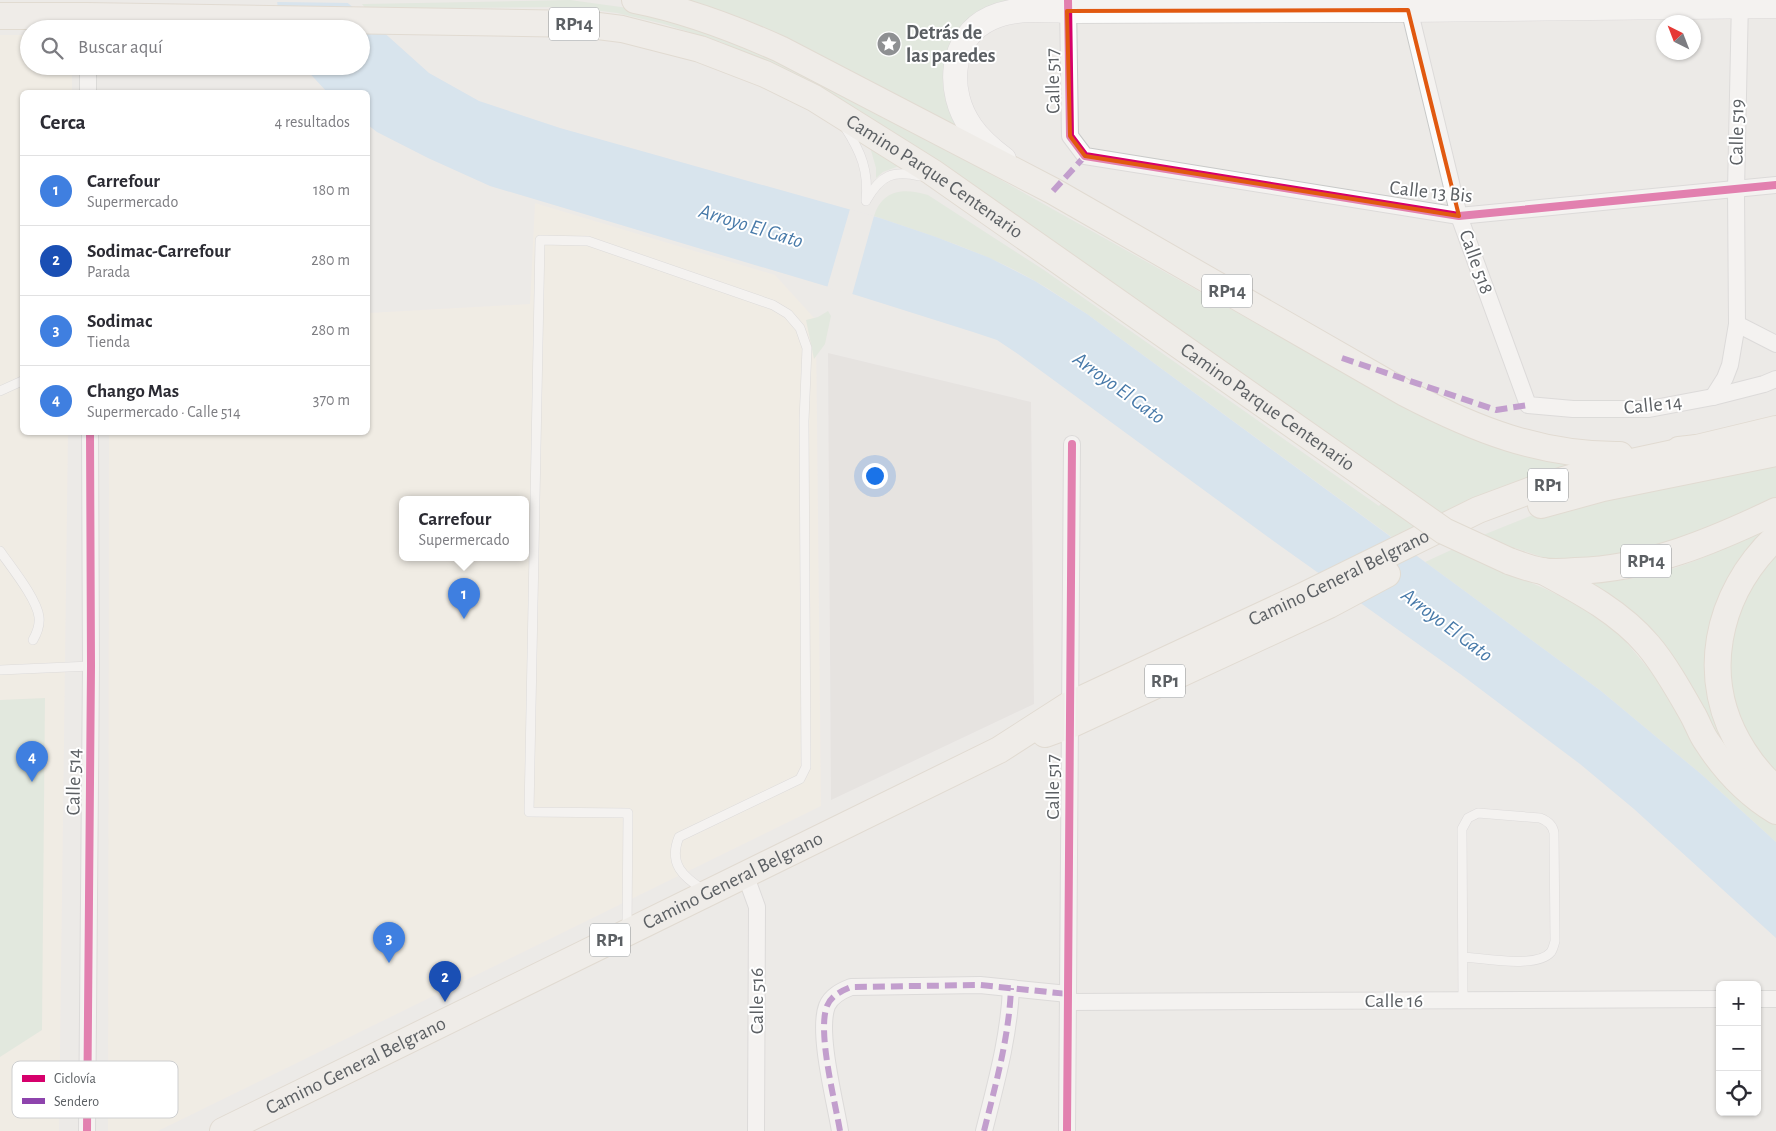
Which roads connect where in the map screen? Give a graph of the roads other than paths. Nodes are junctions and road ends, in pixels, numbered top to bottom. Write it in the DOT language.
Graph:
graph roads {
  1 [pos="636,0"];
  2 [pos="1740,3"];
  3 [pos="1408,5"];
  4 [pos="1067,6"];
  5 [pos="1776,6"];
  6 [pos="0,16"];
  7 [pos="58,20"];
  8 [pos="213,20"];
  9 [pos="88,75"];
  10 [pos="88,90"];
  11 [pos="800,91"];
  12 [pos="1085,156"];
  13 [pos="1029,178"];
  14 [pos="1776,185"];
  15 [pos="1736,190"];
  16 [pos="961,192"];
  17 [pos="1459,216"];
  18 [pos="1737,324"];
  19 [pos="1776,344"];
  20 [pos="1776,379"];
  21 [pos="20,382"];
  22 [pos="0,391"];
  23 [pos="1713,397"];
  24 [pos="1528,405"];
  25 [pos="1776,429"];
  26 [pos="90,435"];
  27 [pos="1072,444"];
  28 [pos="1696,448"];
  29 [pos="1776,452"];
  30 [pos="1776,511"];
  31 [pos="1776,537"];
  32 [pos="1416,549"];
  33 [pos="0,551"];
  34 [pos="1542,571"];
  35 [pos="33,640"];
  36 [pos="91,666"];
  37 [pos="0,670"];
  38 [pos="1069,715"];
  39 [pos="1776,789"];
  40 [pos="1776,811"];
  41 [pos="746,874"];
  42 [pos="707,892"];
  43 [pos="628,931"];
  44 [pos="1463,957"];
  45 [pos="1011,988"];
  46 [pos="1068,998"];
  47 [pos="1716,999"];
  48 [pos="1761,999"];
  49 [pos="1776,999"];
  50 [pos="1463,1000"];
  51 [pos="88,1061"];
  52 [pos="87,1118"];
  53 [pos="87,1131"];
  54 [pos="222,1131"];
  55 [pos="756,1131"];
  56 [pos="840,1131"];
  57 [pos="984,1131"];
  58 [pos="1067,1131"];
  1 -- 13 [label="main road, Camino Parque Centenario / RP14"];
  2 -- 3 [label="main road"];
  2 -- 5 [label="main road"];
  2 -- 15 [label="street, Calle 519"];
  3 -- 4 [label="main road"];
  3 -- 17 [label="street, Calle 518"];
  4 -- 12 [label="street, Calle 517"];
  4 -- 13 [label="main road"];
  6 -- 7 [label="main road, Camino Parque Centenario / RP14"];
  8 -- 11 [label="main road, Camino Parque Centenario / RP14"];
  9 -- 10 [label="street"];
  11 -- 16 [label="main road, Camino Parque Centenario / RP14"];
  11 -- 16 [label="lane"];
  12 -- 17 [label="street, Calle 13 Bis"];
  13 -- 28 [label="main road, Camino Parque Centenario / RP14"];
  14 -- 15 [label="street, Calle 13 Bis"];
  15 -- 17 [label="street, Calle 13 Bis"];
  15 -- 18 [label="street, Calle 519"];
  16 -- 34 [label="main road, Camino Parque Centenario / RP14, bridge"];
  17 -- 24 [label="street, Calle 518"];
  18 -- 19 [label="street"];
  18 -- 23 [label="street, Calle 519"];
  20 -- 23 [label="street, Calle 14"];
  21 -- 22 [label="lane"];
  23 -- 24 [label="street, Calle 14"];
  25 -- 28 [label="main road, Camino Parque Centenario / RP1"];
  26 -- 36 [label="street, Calle 514"];
  27 -- 38 [label="street, Calle 517"];
  28 -- 32 [label="main road, Camino General Belgrano / RP1"];
  29 -- 32 [label="main road, Camino General Belgrano / RP1"];
  30 -- 34 [label="main road, Camino Parque Centenario / RP14"];
  31 -- 39 [label="main road"];
  32 -- 38 [label="main road, Camino General Belgrano / RP1"];
  32 -- 38 [label="main road, Camino General Belgrano / RP1"];
  33 -- 35 [label="lane"];
  34 -- 40 [label="main road"];
  36 -- 37 [label="lane"];
  36 -- 51 [label="street, Calle 514"];
  38 -- 41 [label="main road, Camino General Belgrano / RP1"];
  38 -- 46 [label="street, Calle 517"];
  41 -- 42 [label="main road, Camino General Belgrano / RP1"];
  41 -- 55 [label="street, Calle 516"];
  42 -- 43 [label="main road, Camino General Belgrano / RP1"];
  42 -- 43 [label="lane"];
  43 -- 54 [label="main road, Camino General Belgrano / RP1"];
  44 -- 44 [label="lane"];
  44 -- 50 [label="lane"];
  45 -- 46 [label="street, Calle 16"];
  45 -- 56 [label="street, Calle 16"];
  45 -- 57 [label="street"];
  46 -- 50 [label="street, Calle 16"];
  46 -- 58 [label="street, Calle 517"];
  47 -- 50 [label="street, Calle 16"];
  48 -- 49 [label="street"];
  52 -- 53 [label="street, Calle 514"];
}
